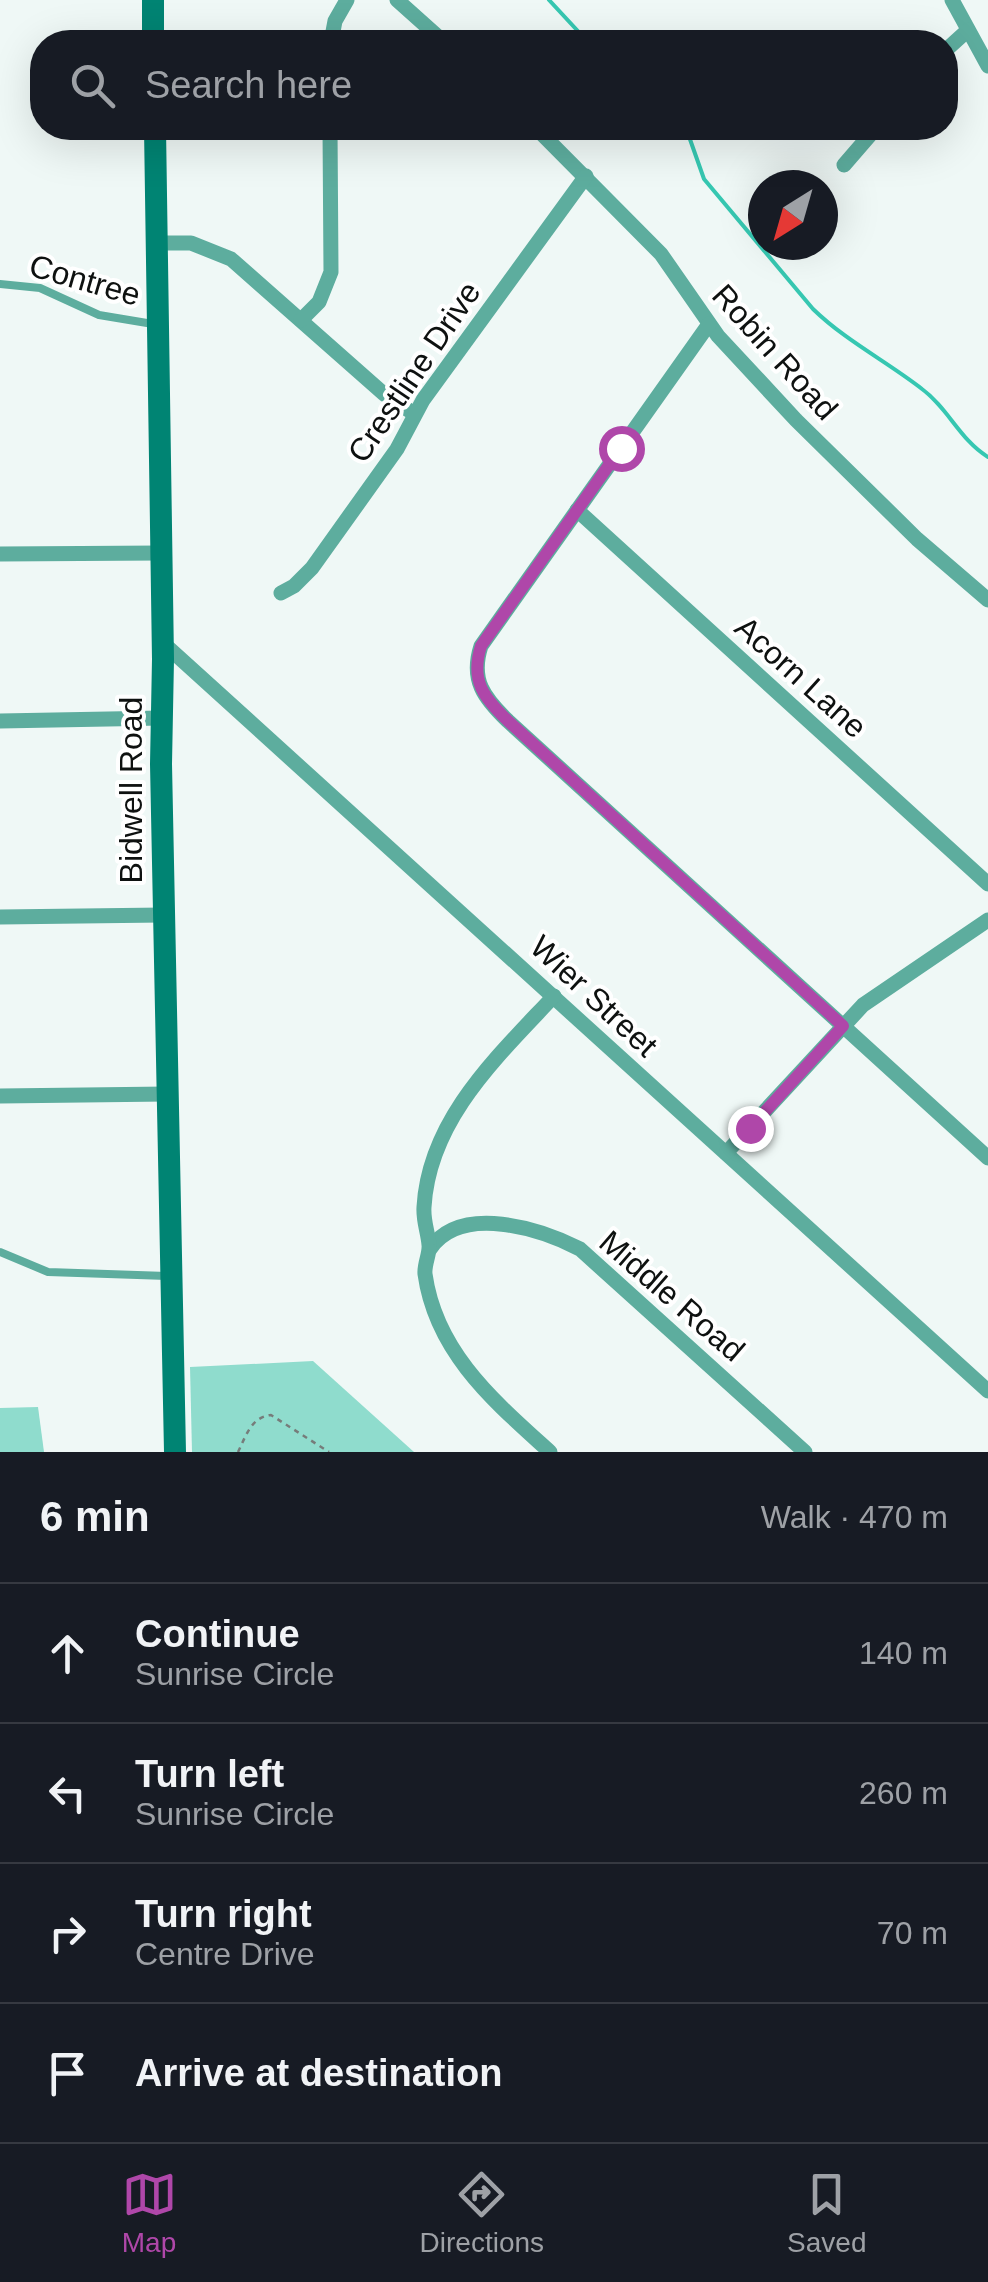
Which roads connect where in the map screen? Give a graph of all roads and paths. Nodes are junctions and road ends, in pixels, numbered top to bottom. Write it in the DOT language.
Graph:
graph roads {
  1 [pos="153,0"];
  2 [pos="347,0"];
  3 [pos="396,0"];
  4 [pos="952,0"];
  5 [pos="153,30"];
  6 [pos="334,30"];
  7 [pos="430,30"];
  8 [pos="968,30"];
  9 [pos="958,39"];
  10 [pos="988,66"];
  11 [pos="154,140"];
  12 [pos="330,140"];
  13 [pos="548,140"];
  14 [pos="863,140"];
  15 [pos="844,166"];
  16 [pos="586,176"];
  17 [pos="156,243"];
  18 [pos="0,284"];
  19 [pos="300,320"];
  20 [pos="709,324"];
  21 [pos="157,325"];
  22 [pos="413,414"];
  23 [pos="577,510"];
  24 [pos="161,553"];
  25 [pos="0,554"];
  26 [pos="281,593"];
  27 [pos="988,600"];
  28 [pos="162,642"];
  29 [pos="162,718"];
  30 [pos="0,721"];
  31 [pos="988,884"];
  32 [pos="163,914"];
  33 [pos="0,917"];
  34 [pos="988,920"];
  35 [pos="554,996"];
  36 [pos="843,1026"];
  37 [pos="167,1094"];
  38 [pos="0,1096"];
  39 [pos="984,1147"];
  40 [pos="726,1153"];
  41 [pos="430,1249"];
  42 [pos="0,1252"];
  43 [pos="172,1276"];
  44 [pos="988,1391"];
  45 [pos="176,1452"];
  46 [pos="238,1452"];
  47 [pos="329,1452"];
  48 [pos="550,1452"];
  49 [pos="804,1452"];
  1 -- 5 [label="street"];
  2 -- 6 [label="street"];
  3 -- 7 [label="street"];
  4 -- 8 [label="street"];
  8 -- 9 [label="street"];
  8 -- 10 [label="street"];
  11 -- 17 [label="street, Bidwell Road"];
  12 -- 19 [label="street"];
  13 -- 16 [label="street, Robin Road"];
  14 -- 15 [label="street"];
  16 -- 20 [label="street, Robin Road"];
  16 -- 22 [label="street, Crestline Drive"];
  17 -- 19 [label="street"];
  17 -- 21 [label="street, Bidwell Road"];
  18 -- 21 [label="lane, Contree"];
  19 -- 22 [label="street"];
  20 -- 23 [label="street"];
  20 -- 27 [label="street, Robin Road"];
  21 -- 24 [label="street, Bidwell Road"];
  22 -- 26 [label="street, Crestline Drive"];
  23 -- 31 [label="street, Acorn Lane"];
  23 -- 36 [label="street"];
  24 -- 25 [label="street"];
  24 -- 28 [label="street, Bidwell Road"];
  28 -- 29 [label="street, Bidwell Road"];
  28 -- 35 [label="street, Wier Street"];
  29 -- 30 [label="street"];
  29 -- 32 [label="street, Bidwell Road"];
  32 -- 33 [label="street"];
  32 -- 37 [label="street, Bidwell Road"];
  34 -- 36 [label="street"];
  35 -- 40 [label="street, Wier Street"];
  35 -- 41 [label="street"];
  36 -- 39 [label="street"];
  36 -- 40 [label="street"];
  37 -- 38 [label="street"];
  37 -- 43 [label="street, Bidwell Road"];
  40 -- 44 [label="street, Wier Street"];
  41 -- 48 [label="street"];
  41 -- 49 [label="street, Middle Road"];
  42 -- 43 [label="lane"];
  43 -- 45 [label="street, Bidwell Road"];
  46 -- 47 [label="path"];
}
